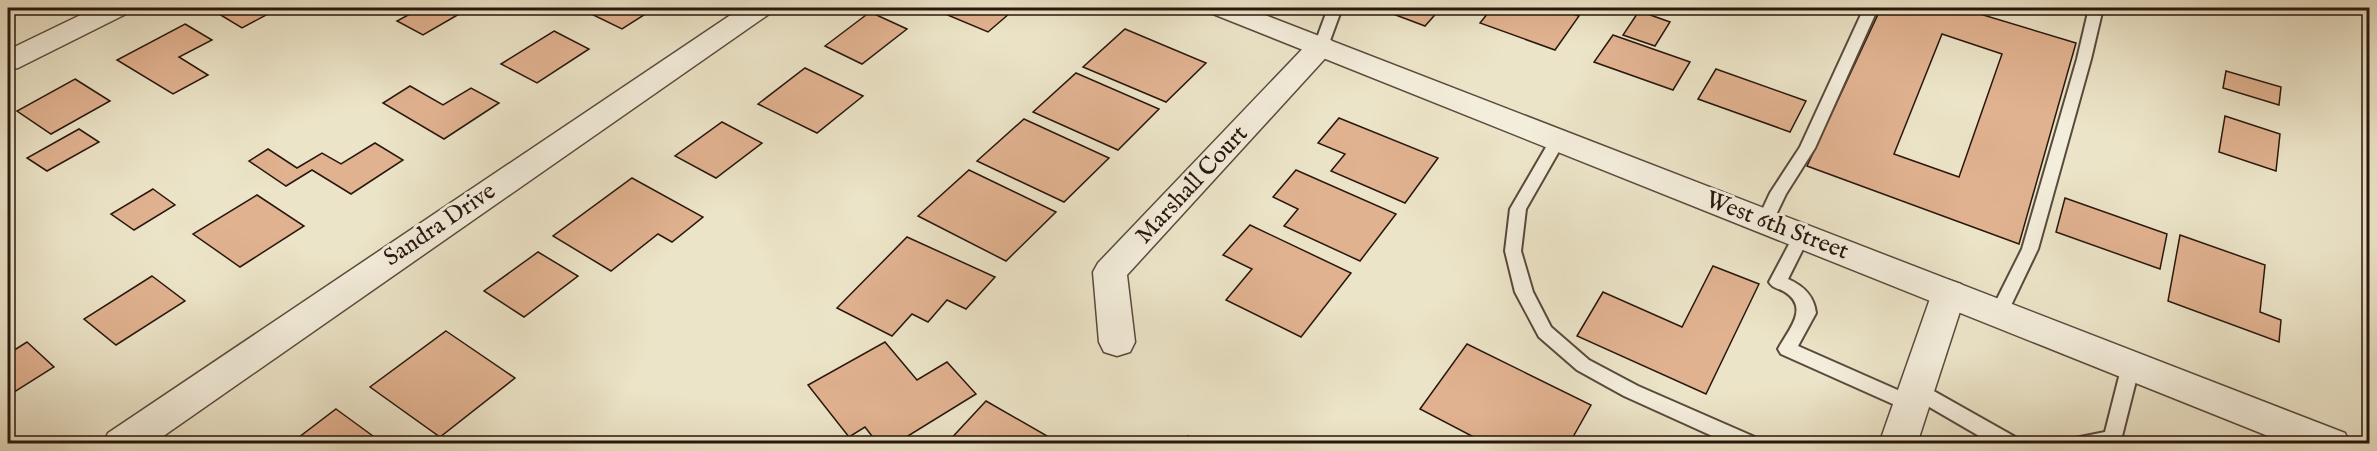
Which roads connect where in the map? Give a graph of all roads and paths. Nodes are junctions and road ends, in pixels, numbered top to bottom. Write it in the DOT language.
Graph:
graph roads {
  1 [pos="116,8"];
  2 [pos="759,8"];
  3 [pos="1223,8"];
  4 [pos="1335,8"];
  5 [pos="1871,8"];
  6 [pos="2096,8"];
  7 [pos="1321,46"];
  8 [pos="8,61"];
  9 [pos="1558,139"];
  10 [pos="1765,221"];
  11 [pos="1802,235"];
  12 [pos="1949,293"];
  13 [pos="1999,313"];
  14 [pos="1117,342"];
  15 [pos="2131,365"];
  16 [pos="1913,397"];
  17 [pos="2116,441"];
  18 [pos="122,444"];
  19 [pos="1750,444"];
  20 [pos="1898,444"];
  21 [pos="2010,444"];
  22 [pos="2082,444"];
  23 [pos="2331,444"];
  1 -- 8 [label="street"];
  2 -- 18 [label="street, Sandra Drive"];
  3 -- 7 [label="street, West 6th Street"];
  4 -- 7 [label="lane"];
  5 -- 10 [label="lane"];
  6 -- 13 [label="lane"];
  7 -- 9 [label="street, West 6th Street"];
  7 -- 14 [label="street, Marshall Court"];
  9 -- 10 [label="street, West 6th Street"];
  9 -- 19 [label="lane"];
  10 -- 11 [label="street, West 6th Street"];
  11 -- 12 [label="street, West 6th Street"];
  11 -- 16 [label="lane"];
  12 -- 13 [label="street, West 6th Street"];
  12 -- 16 [label="street"];
  13 -- 15 [label="street, West 6th Street"];
  15 -- 17 [label="lane"];
  15 -- 23 [label="street, West 6th Street"];
  16 -- 20 [label="street"];
  16 -- 21 [label="lane"];
  17 -- 22 [label="lane"];
}
